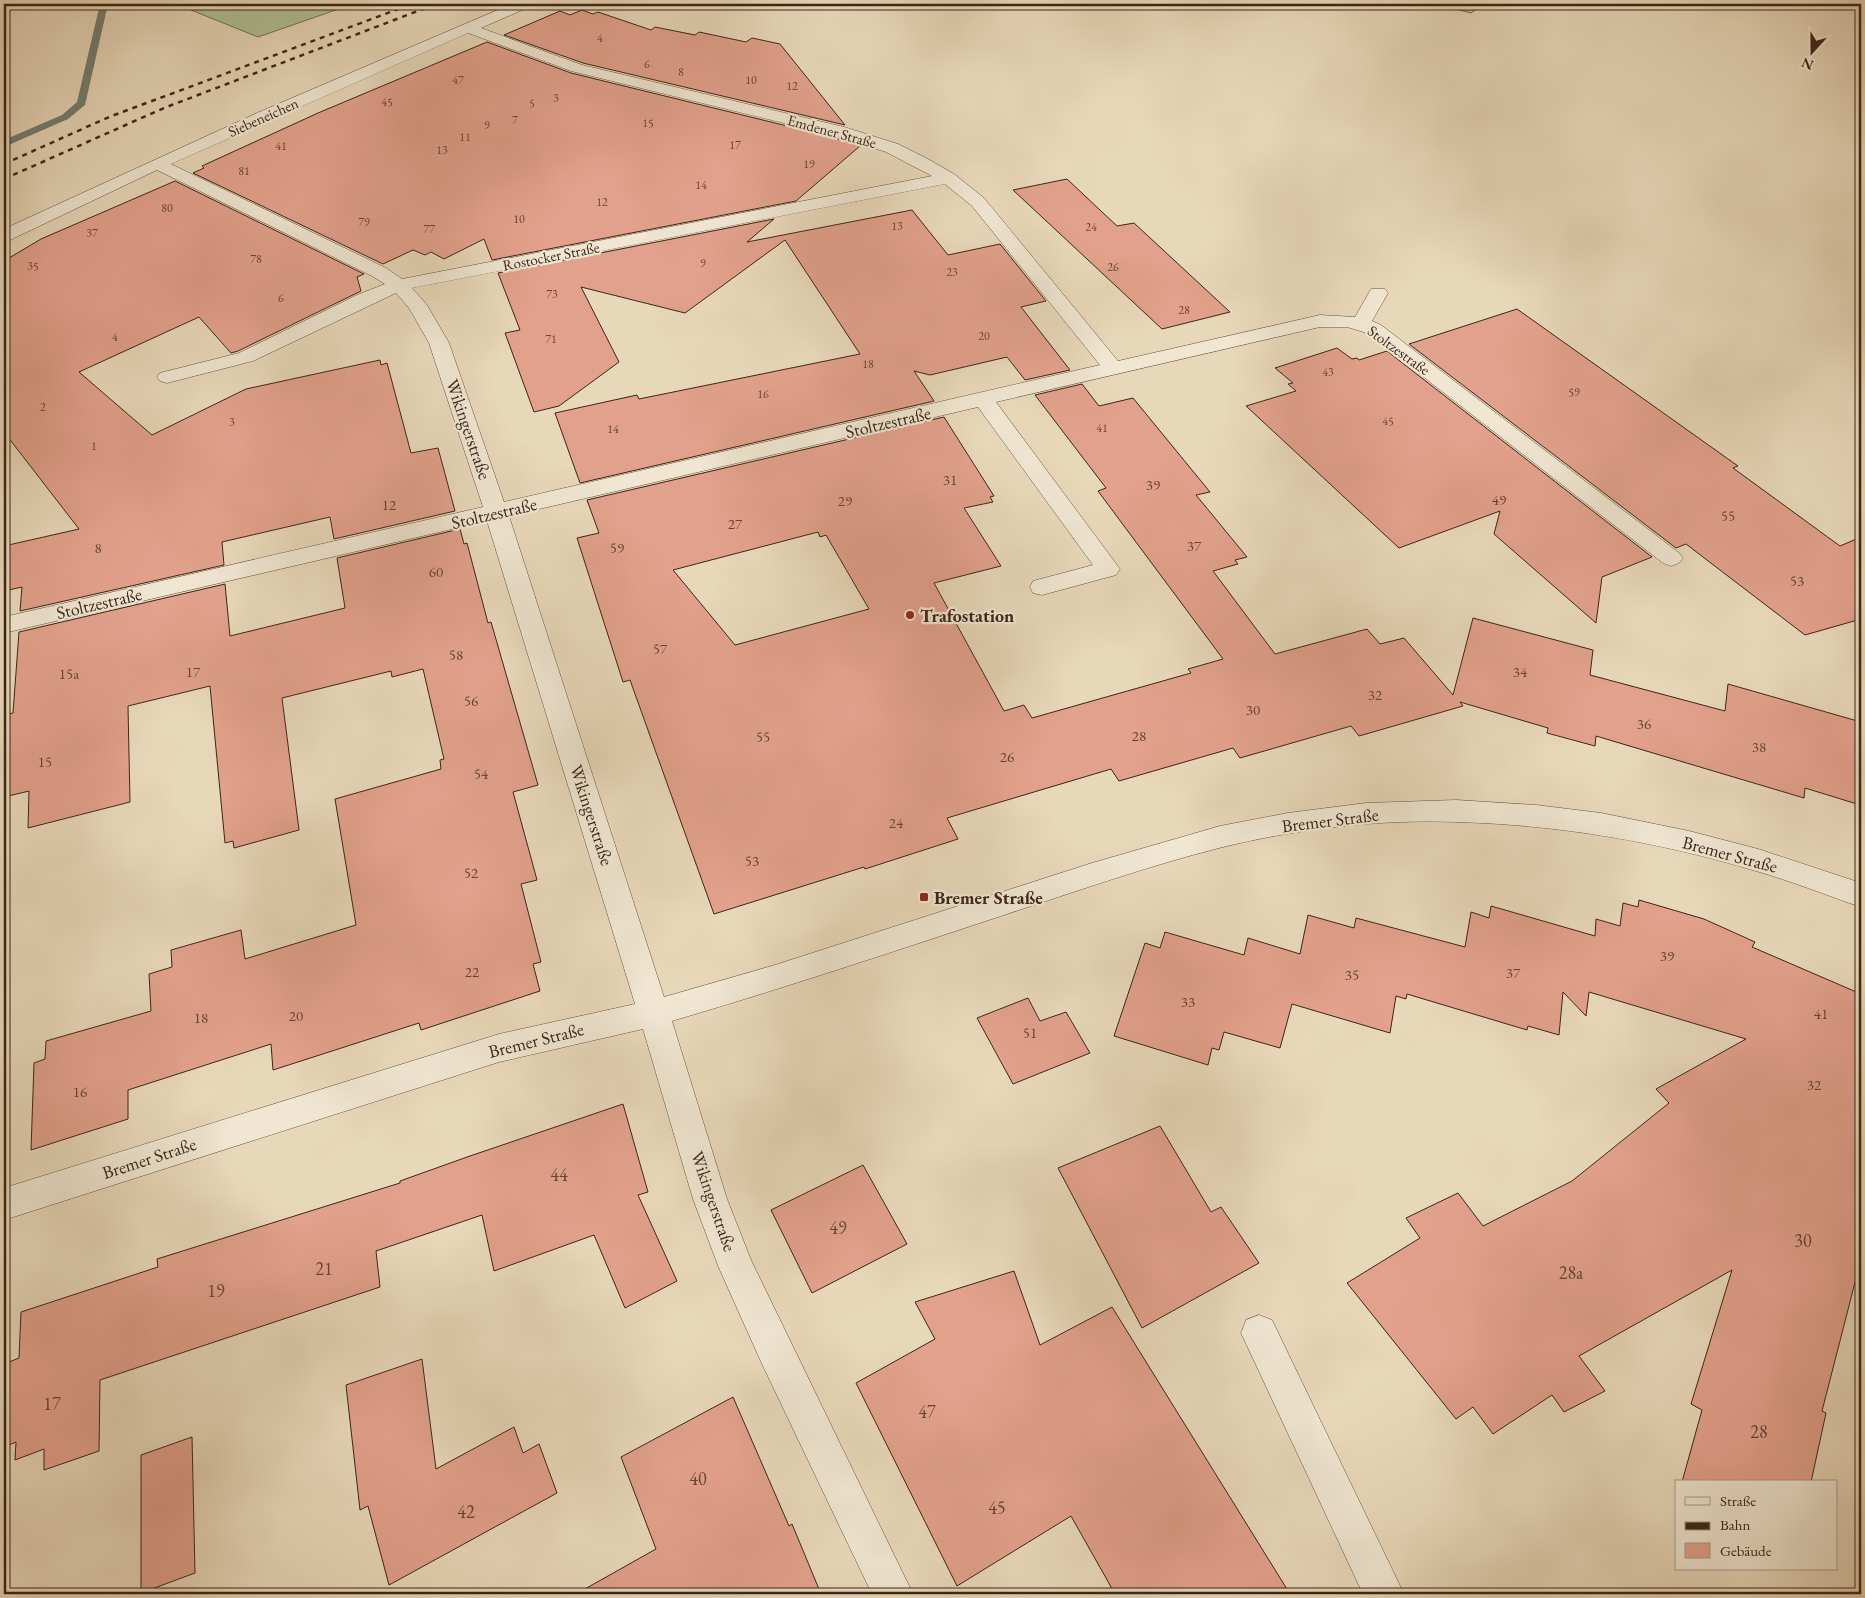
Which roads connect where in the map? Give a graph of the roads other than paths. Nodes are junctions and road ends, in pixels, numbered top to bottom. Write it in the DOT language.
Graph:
graph roads {
  1 [pos="524,4"];
  2 [pos="467,28"];
  3 [pos="158,164"];
  4 [pos="948,178"];
  5 [pos="4,236"];
  6 [pos="399,285"];
  7 [pos="1378,293"];
  8 [pos="1361,323"];
  9 [pos="1114,369"];
  10 [pos="168,377"];
  11 [pos="984,400"];
  12 [pos="496,512"];
  13 [pos="1671,558"];
  14 [pos="1042,587"];
  15 [pos="4,625"];
  16 [pos="1861,895"];
  17 [pos="654,1013"];
  18 [pos="4,1204"];
  19 [pos="1259,1333"];
  20 [pos="893,1594"];
  21 [pos="1384,1594"];
  1 -- 2 [label="street, Siebeneichen"];
  2 -- 3 [label="street, Siebeneichen"];
  2 -- 4 [label="street, Emdener Straße"];
  3 -- 5 [label="street, Siebeneichen"];
  3 -- 6 [label="street, Wikingerstraße"];
  4 -- 6 [label="street, Rostocker Straße"];
  4 -- 9 [label="street, Emdener Straße"];
  6 -- 10 [label="street, Rostocker Straße"];
  6 -- 12 [label="street, Wikingerstraße"];
  7 -- 8 [label="street"];
  8 -- 9 [label="street, Stoltzestraße"];
  8 -- 13 [label="street, Stoltzestraße"];
  9 -- 11 [label="street, Stoltzestraße"];
  11 -- 12 [label="street, Stoltzestraße"];
  11 -- 14 [label="street"];
  12 -- 15 [label="street, Stoltzestraße"];
  12 -- 17 [label="street, Wikingerstraße"];
  16 -- 17 [label="street, Bremer Straße"];
  17 -- 18 [label="street, Bremer Straße"];
  17 -- 20 [label="street, Wikingerstraße"];
  19 -- 21 [label="street"];
}
